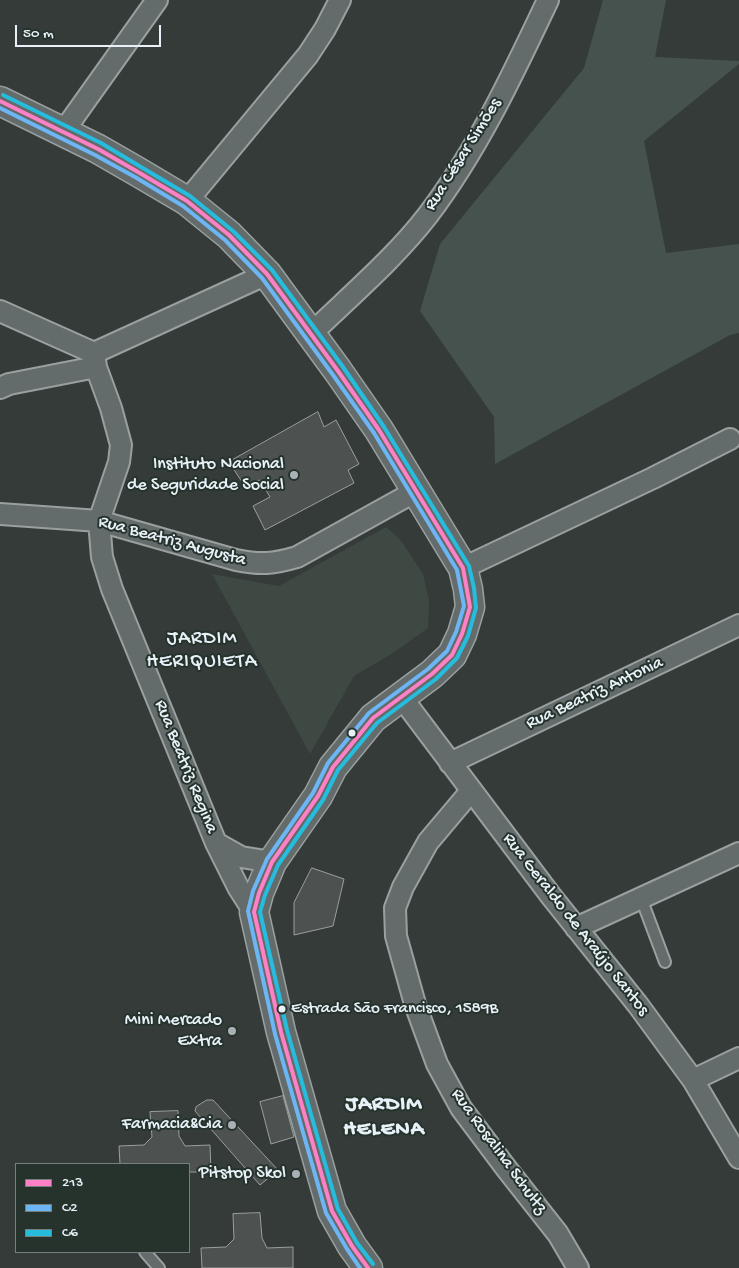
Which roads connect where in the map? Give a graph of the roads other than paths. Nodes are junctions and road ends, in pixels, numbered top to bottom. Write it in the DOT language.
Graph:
graph roads {
  1 [pos="157,0"];
  2 [pos="340,0"];
  3 [pos="548,0"];
  4 [pos="0,101"];
  5 [pos="63,132"];
  6 [pos="187,201"];
  7 [pos="267,274"];
  8 [pos="0,311"];
  9 [pos="311,334"];
  10 [pos="95,360"];
  11 [pos="0,388"];
  12 [pos="730,439"];
  13 [pos="416,491"];
  14 [pos="0,514"];
  15 [pos="99,521"];
  16 [pos="463,568"];
  17 [pos="739,625"];
  18 [pos="402,698"];
  19 [pos="450,763"];
  20 [pos="472,791"];
  21 [pos="216,844"];
  22 [pos="739,853"];
  23 [pos="272,862"];
  24 [pos="641,898"];
  25 [pos="254,912"];
  26 [pos="576,928"];
  27 [pos="665,962"];
  28 [pos="739,1058"];
  29 [pos="693,1080"];
  30 [pos="739,1158"];
  31 [pos="146,1253"];
  32 [pos="158,1268"];
  33 [pos="368,1268"];
  34 [pos="578,1268"];
  1 -- 5 [label="street"];
  2 -- 6 [label="street"];
  3 -- 9 [label="street, Rua César Simões"];
  4 -- 5 [label="main road"];
  5 -- 6 [label="main road"];
  6 -- 7 [label="main road"];
  7 -- 9 [label="main road"];
  7 -- 10 [label="street"];
  8 -- 10 [label="street"];
  9 -- 13 [label="main road"];
  10 -- 11 [label="street"];
  10 -- 15 [label="street"];
  12 -- 16 [label="street"];
  13 -- 15 [label="street, Rua Beatriz Augusta"];
  13 -- 16 [label="main road"];
  14 -- 15 [label="street, Rua Beatriz Augusta"];
  15 -- 21 [label="street, Rua Beatriz Regina"];
  16 -- 18 [label="main road"];
  17 -- 19 [label="street, Rua Beatriz Antonia"];
  18 -- 19 [label="street, Rua Geraldo de Araújo Santos"];
  18 -- 23 [label="main road"];
  19 -- 20 [label="street, Rua Geraldo de Araújo Santos"];
  20 -- 26 [label="street, Rua Geraldo de Araújo Santos"];
  20 -- 34 [label="street, Rua Rosalina Schultz"];
  21 -- 23 [label="street, Rua Beatriz Regina"];
  21 -- 25 [label="street, Rua Beatriz Regina"];
  22 -- 24 [label="street"];
  23 -- 25 [label="main road"];
  24 -- 26 [label="street"];
  24 -- 27 [label="lane"];
  25 -- 33 [label="main road"];
  26 -- 29 [label="street, Rua Geraldo de Araújo Santos"];
  28 -- 29 [label="street"];
  29 -- 30 [label="street, Rua Geraldo de Araújo Santos"];
  31 -- 32 [label="lane"];
}
